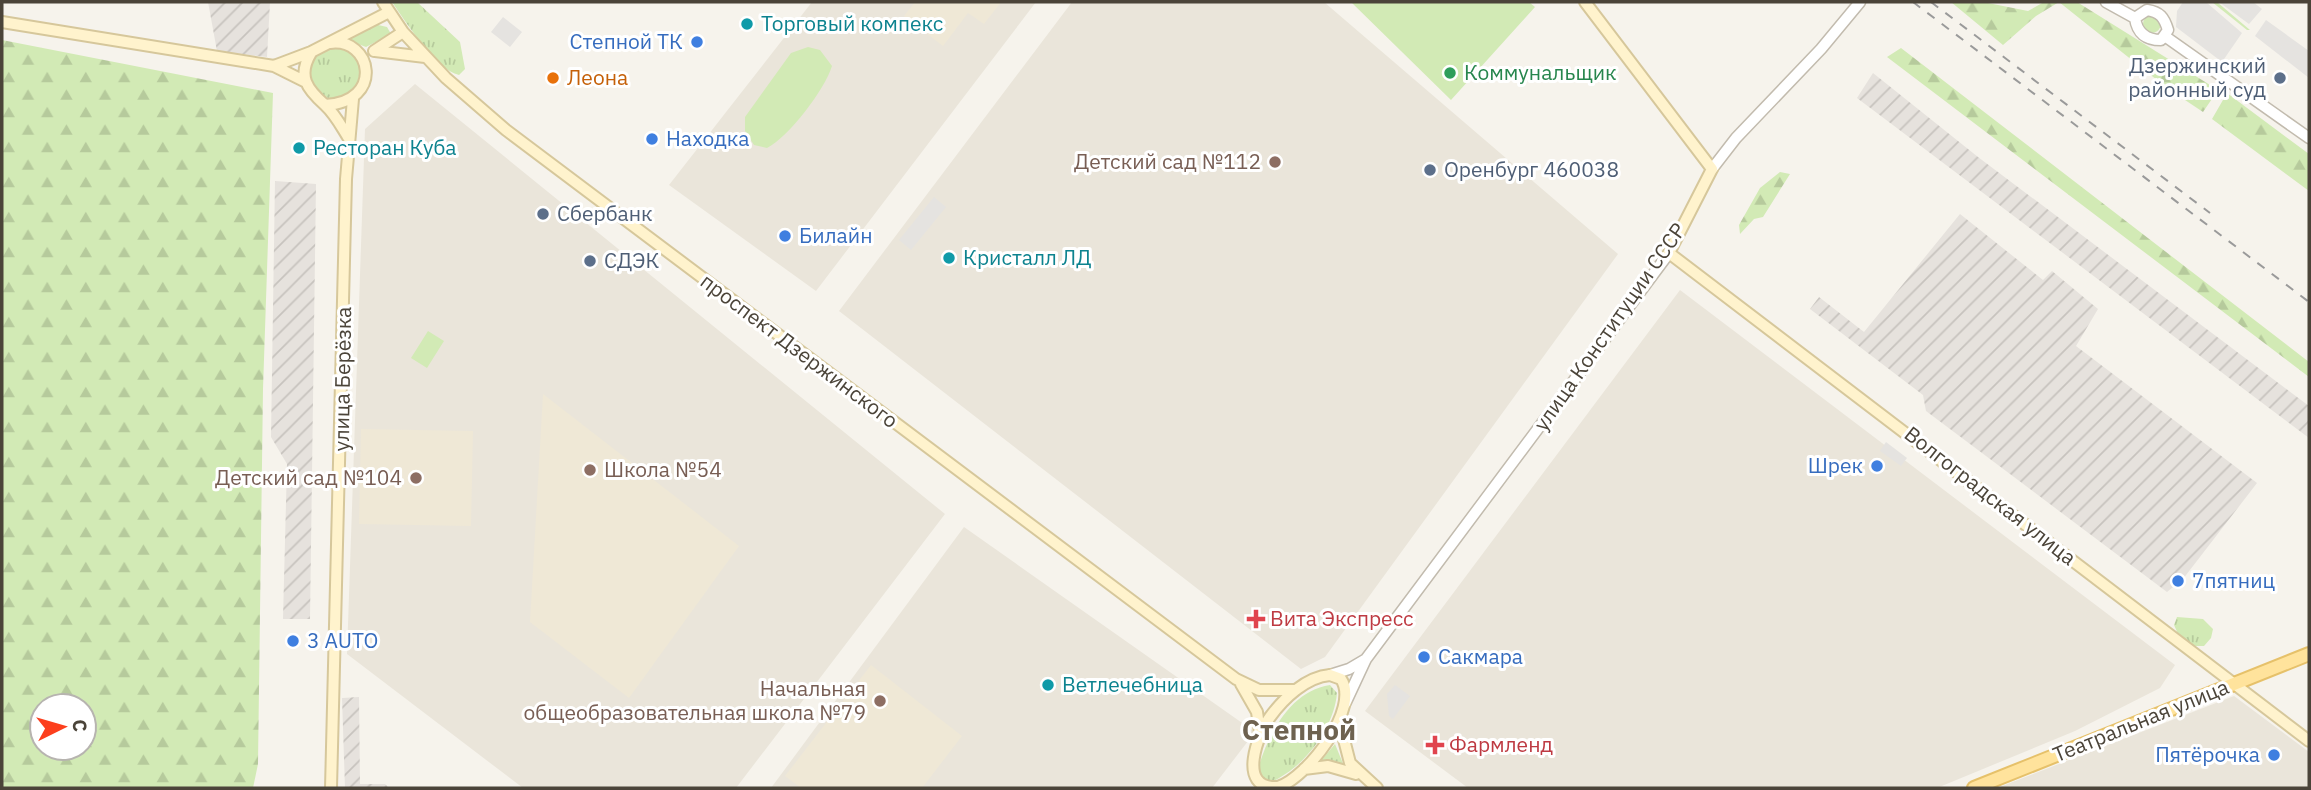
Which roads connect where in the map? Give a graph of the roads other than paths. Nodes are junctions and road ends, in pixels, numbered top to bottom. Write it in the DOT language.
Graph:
graph roads {
  1 [pos="1586,2"];
  2 [pos="1860,2"];
  3 [pos="2106,2"];
  4 [pos="386,7"];
  5 [pos="2135,18"];
  6 [pos="2,22"];
  7 [pos="403,32"];
  8 [pos="2166,37"];
  9 [pos="325,43"];
  10 [pos="375,51"];
  11 [pos="311,52"];
  12 [pos="425,57"];
  13 [pos="362,58"];
  14 [pos="274,66"];
  15 [pos="304,82"];
  16 [pos="353,99"];
  17 [pos="326,105"];
  18 [pos="348,137"];
  19 [pos="2309,138"];
  20 [pos="1712,169"];
  21 [pos="1669,253"];
  22 [pos="2309,654"];
  23 [pos="1366,659"];
  24 [pos="1330,675"];
  25 [pos="1236,679"];
  26 [pos="2233,684"];
  27 [pos="1296,690"];
  28 [pos="1345,704"];
  29 [pos="1339,720"];
  30 [pos="1260,735"];
  31 [pos="2309,741"];
  32 [pos="1299,773"];
  33 [pos="1253,775"];
  34 [pos="1362,777"];
  35 [pos="331,788"];
  36 [pos="1256,788"];
  37 [pos="1285,788"];
  38 [pos="1377,788"];
  39 [pos="1974,788"];
  1 -- 20 [label="main road"];
  2 -- 20 [label="street, улица Конституции СССР"];
  3 -- 5 [label="street"];
  4 -- 7 [label="main road, проспект Дзержинского"];
  4 -- 9 [label="main road"];
  5 -- 8 [label="street"];
  5 -- 8 [label="street"];
  6 -- 14 [label="main road"];
  7 -- 10 [label="main road"];
  7 -- 12 [label="main road, проспект Дзержинского"];
  8 -- 19 [label="street"];
  9 -- 11 [label="main road"];
  9 -- 13 [label="main road"];
  10 -- 12 [label="main road"];
  10 -- 13 [label="main road"];
  11 -- 14 [label="main road"];
  11 -- 15 [label="main road"];
  12 -- 25 [label="main road, проспект Дзержинского"];
  13 -- 16 [label="main road"];
  14 -- 15 [label="main road"];
  15 -- 17 [label="main road"];
  16 -- 17 [label="main road"];
  16 -- 18 [label="main road, улица Берёзка"];
  17 -- 18 [label="main road"];
  18 -- 35 [label="main road, улица Берёзка"];
  20 -- 21 [label="main road, улица Конституции СССР"];
  21 -- 23 [label="street, улица Конституции СССР"];
  21 -- 26 [label="main road, Волгоградская улица"];
  22 -- 26 [label="main road, Театральная улица"];
  23 -- 24 [label="street, улица Конституции СССР"];
  23 -- 28 [label="street, улица Конституции СССР"];
  24 -- 27 [label="main road"];
  24 -- 28 [label="main road"];
  25 -- 27 [label="main road, проспект Дзержинского"];
  25 -- 30 [label="main road, проспект Дзержинского"];
  26 -- 31 [label="main road, Волгоградская улица"];
  26 -- 39 [label="main road, Театральная улица"];
  27 -- 30 [label="main road"];
  28 -- 29 [label="main road"];
  29 -- 32 [label="main road"];
  29 -- 34 [label="main road"];
  30 -- 33 [label="main road"];
  32 -- 33 [label="main road"];
  32 -- 34 [label="main road"];
  32 -- 37 [label="street"];
  33 -- 36 [label="street"];
  34 -- 38 [label="main road"];
}
